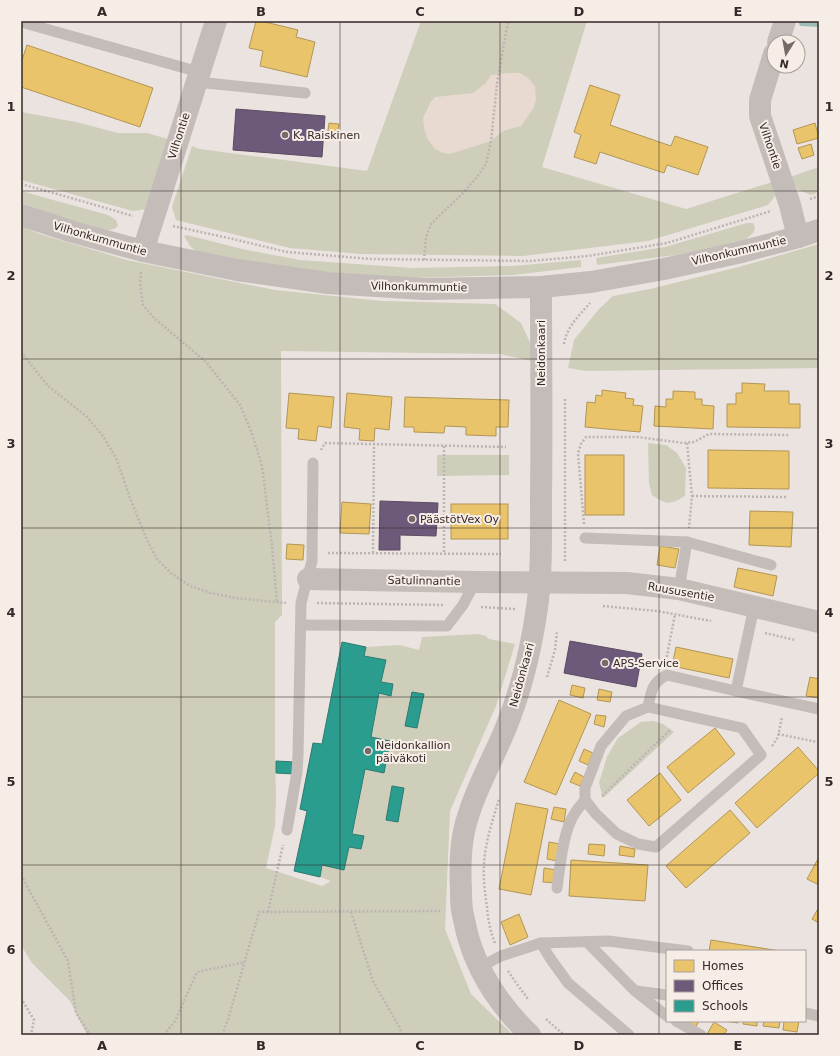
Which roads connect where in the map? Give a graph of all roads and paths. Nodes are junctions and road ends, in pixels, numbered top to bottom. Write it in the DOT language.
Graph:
graph roads {
  1 [pos="216,21"];
  2 [pos="508,21"];
  3 [pos="785,21"];
  4 [pos="21,22"];
  5 [pos="781,34"];
  6 [pos="768,74"];
  7 [pos="198,77"];
  8 [pos="305,93"];
  9 [pos="21,184"];
  10 [pos="819,196"];
  11 [pos="790,205"];
  12 [pos="21,215"];
  13 [pos="151,222"];
  14 [pos="819,230"];
  15 [pos="798,237"];
  16 [pos="143,251"];
  17 [pos="588,256"];
  18 [pos="424,260"];
  19 [pos="591,282"];
  20 [pos="541,287"];
  21 [pos="564,350"];
  22 [pos="21,352"];
  23 [pos="565,396"];
  24 [pos="790,435"];
  25 [pos="687,443"];
  26 [pos="374,444"];
  27 [pos="444,446"];
  28 [pos="506,447"];
  29 [pos="313,463"];
  30 [pos="692,496"];
  31 [pos="786,497"];
  32 [pos="585,538"];
  33 [pos="687,542"];
  34 [pos="312,553"];
  35 [pos="373,553"];
  36 [pos="444,553"];
  37 [pos="501,554"];
  38 [pos="771,565"];
  39 [pos="308,579"];
  40 [pos="475,582"];
  41 [pos="540,583"];
  42 [pos="566,583"];
  43 [pos="679,589"];
  44 [pos="277,603"];
  45 [pos="301,603"];
  46 [pos="463,605"];
  47 [pos="754,607"];
  48 [pos="536,611"];
  49 [pos="675,614"];
  50 [pos="819,622"];
  51 [pos="301,625"];
  52 [pos="663,677"];
  53 [pos="736,691"];
  54 [pos="786,702"];
  55 [pos="648,708"];
  56 [pos="819,709"];
  57 [pos="685,716"];
  58 [pos="778,734"];
  59 [pos="817,742"];
  60 [pos="761,755"];
  61 [pos="587,804"];
  62 [pos="287,830"];
  63 [pos="21,875"];
  64 [pos="557,888"];
  65 [pos="462,911"];
  66 [pos="268,912"];
  67 [pos="352,912"];
  68 [pos="587,942"];
  69 [pos="541,943"];
  70 [pos="680,950"];
  71 [pos="245,962"];
  72 [pos="480,967"];
  73 [pos="635,991"];
  74 [pos="666,995"];
  75 [pos="21,998"];
  76 [pos="806,1013"];
  77 [pos="666,1015"];
  78 [pos="819,1016"];
  79 [pos="678,1022"];
  80 [pos="31,1035"];
  81 [pos="90,1035"];
  82 [pos="164,1035"];
  83 [pos="222,1035"];
  84 [pos="402,1035"];
  85 [pos="530,1035"];
  86 [pos="629,1035"];
  87 [pos="701,1035"];
  1 -- 7 [label="street, Vilhontie"];
  2 -- 18 [label="path"];
  3 -- 5 [label="street"];
  4 -- 7 [label="lane"];
  6 -- 11 [label="street, Vilhontie"];
  7 -- 8 [label="lane"];
  7 -- 13 [label="street, Vilhontie"];
  9 -- 13 [label="path"];
  10 -- 11 [label="path"];
  11 -- 15 [label="street, Vilhontie"];
  11 -- 17 [label="path"];
  12 -- 16 [label="street, Vilhonkummuntie"];
  13 -- 16 [label="street, Vilhontie"];
  13 -- 18 [label="path"];
  14 -- 15 [label="street, Vilhonkummuntie"];
  15 -- 19 [label="street, Vilhonkummuntie"];
  16 -- 20 [label="street, Vilhonkummuntie"];
  16 -- 44 [label="path"];
  17 -- 18 [label="path"];
  17 -- 19 [label="path"];
  19 -- 20 [label="street, Vilhonkummuntie"];
  19 -- 21 [label="path"];
  20 -- 41 [label="street, Neidonkaari"];
  22 -- 44 [label="path"];
  23 -- 42 [label="path"];
  24 -- 25 [label="path"];
  25 -- 30 [label="path"];
  25 -- 32 [label="path"];
  26 -- 27 [label="path"];
  26 -- 29 [label="path"];
  26 -- 35 [label="path"];
  27 -- 28 [label="path"];
  27 -- 36 [label="path"];
  29 -- 34 [label="lane"];
  30 -- 31 [label="path"];
  30 -- 33 [label="path"];
  32 -- 33 [label="lane"];
  33 -- 38 [label="lane"];
  33 -- 43 [label="lane"];
  34 -- 35 [label="path"];
  34 -- 39 [label="lane"];
  35 -- 36 [label="path"];
  36 -- 37 [label="path"];
  39 -- 40 [label="street, Satulinnantie"];
  39 -- 45 [label="lane"];
  40 -- 41 [label="street, Satulinnantie"];
  40 -- 46 [label="lane"];
  41 -- 42 [label="street, Ruususentie"];
  41 -- 48 [label="street, Neidonkaari"];
  42 -- 43 [label="street, Ruususentie"];
  43 -- 47 [label="street, Ruususentie"];
  44 -- 45 [label="path"];
  45 -- 46 [label="path"];
  45 -- 51 [label="lane"];
  46 -- 48 [label="path"];
  46 -- 51 [label="lane"];
  47 -- 50 [label="street, Ruususentie"];
  47 -- 53 [label="lane"];
  48 -- 65 [label="street, Neidonkaari"];
  49 -- 52 [label="path"];
  51 -- 62 [label="lane"];
  52 -- 53 [label="lane"];
  52 -- 55 [label="lane"];
  53 -- 54 [label="lane"];
  54 -- 56 [label="lane"];
  54 -- 58 [label="path"];
  55 -- 57 [label="lane"];
  55 -- 61 [label="lane"];
  57 -- 60 [label="lane"];
  57 -- 61 [label="path"];
  58 -- 59 [label="path"];
  58 -- 60 [label="path"];
  60 -- 61 [label="lane"];
  61 -- 64 [label="lane"];
  62 -- 66 [label="path"];
  63 -- 81 [label="path"];
  65 -- 67 [label="path"];
  65 -- 72 [label="street, Neidonkaari"];
  66 -- 67 [label="path"];
  66 -- 71 [label="path"];
  67 -- 84 [label="path"];
  68 -- 69 [label="lane"];
  68 -- 70 [label="lane"];
  68 -- 73 [label="lane"];
  69 -- 72 [label="lane"];
  69 -- 86 [label="lane"];
  71 -- 82 [label="path"];
  71 -- 83 [label="path"];
  72 -- 85 [label="street, Neidonkaari"];
  73 -- 74 [label="lane"];
  73 -- 77 [label="lane"];
  75 -- 80 [label="path"];
  76 -- 78 [label="lane"];
  79 -- 87 [label="lane"];
}
